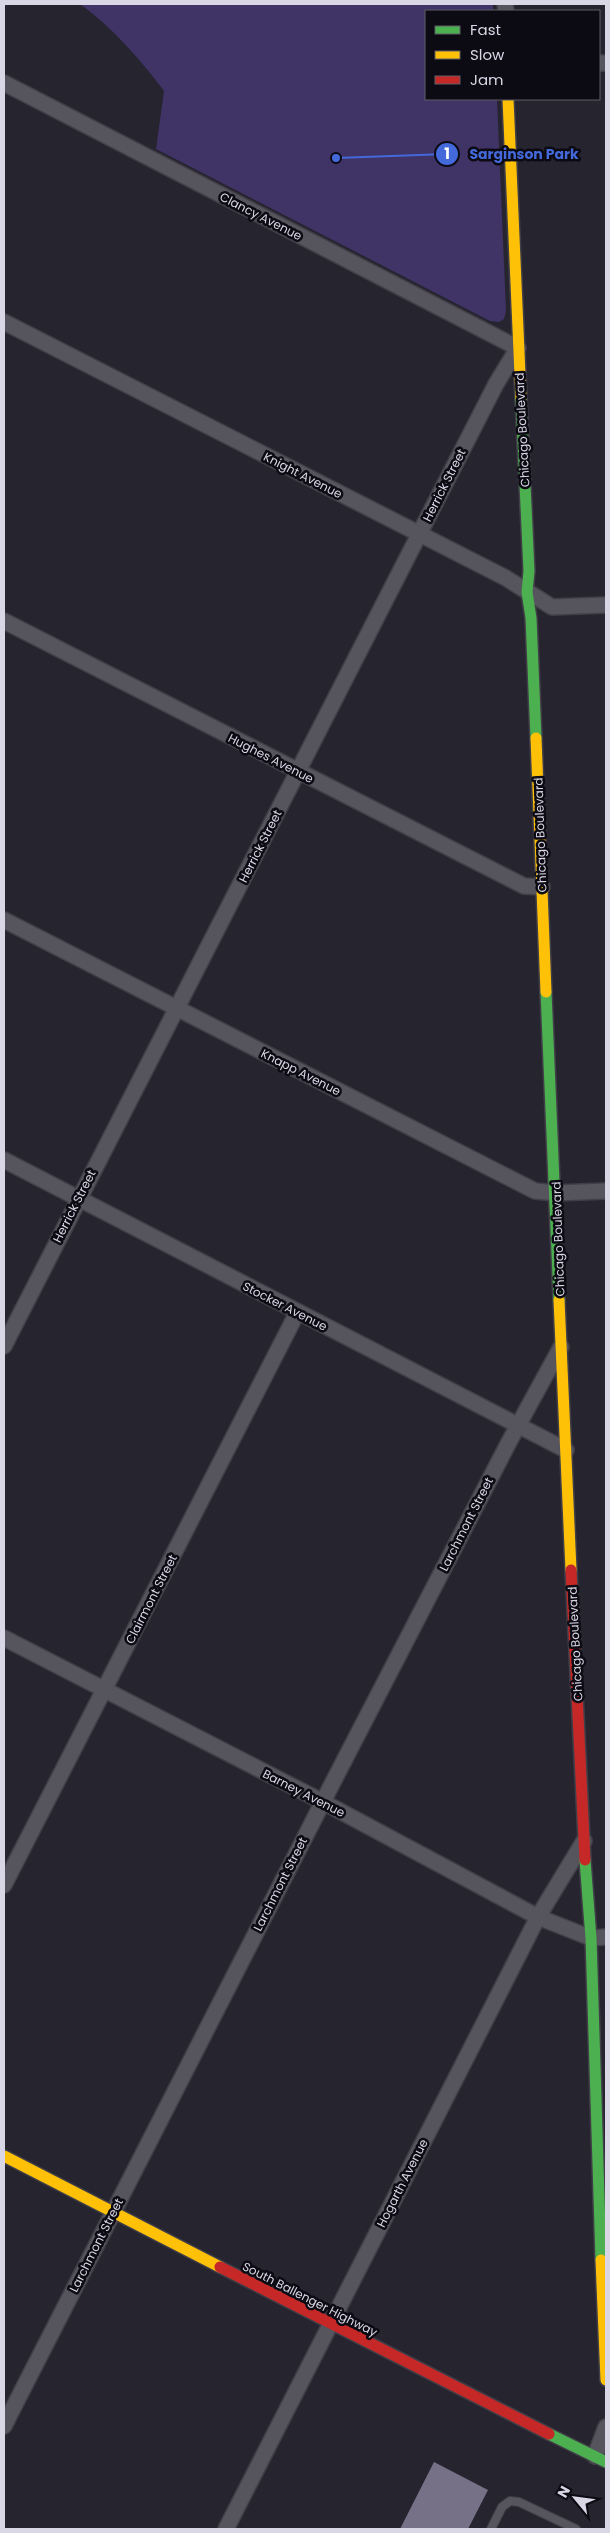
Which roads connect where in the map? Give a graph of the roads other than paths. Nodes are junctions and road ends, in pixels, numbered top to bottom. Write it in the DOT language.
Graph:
graph roads {
  1 [pos="4,83"];
  2 [pos="508,100"];
  3 [pos="4,322"];
  4 [pos="518,348"];
  5 [pos="420,534"];
  6 [pos="527,592"];
  7 [pos="606,605"];
  8 [pos="4,621"];
  9 [pos="298,772"];
  10 [pos="542,887"];
  11 [pos="4,920"];
  12 [pos="176,1008"];
  13 [pos="4,1160"];
  14 [pos="606,1191"];
  15 [pos="556,1193"];
  16 [pos="78,1198"];
  17 [pos="297,1313"];
  18 [pos="562,1345"];
  19 [pos="4,1346"];
  20 [pos="518,1425"];
  21 [pos="566,1450"];
  22 [pos="4,1638"];
  23 [pos="104,1691"];
  24 [pos="323,1802"];
  25 [pos="584,1840"];
  26 [pos="4,1886"];
  27 [pos="538,1917"];
  28 [pos="599,1937"];
  29 [pos="4,2156"];
  30 [pos="113,2212"];
  31 [pos="330,2324"];
  32 [pos="606,2380"];
  33 [pos="4,2426"];
  34 [pos="606,2426"];
  35 [pos="600,2459"];
  36 [pos="226,2529"];
  37 [pos="491,2529"];
  38 [pos="576,2529"];
  1 -- 4 [label="street, Clancy Avenue"];
  2 -- 4 [label="street, Chicago Boulevard"];
  3 -- 5 [label="street, Knight Avenue"];
  4 -- 5 [label="street, Herrick Street"];
  4 -- 6 [label="street, Chicago Boulevard"];
  5 -- 6 [label="street, Knight Avenue"];
  5 -- 9 [label="street, Herrick Street"];
  6 -- 7 [label="street, Knight Avenue"];
  6 -- 10 [label="street, Chicago Boulevard"];
  8 -- 9 [label="street, Hughes Avenue"];
  9 -- 10 [label="street, Hughes Avenue"];
  9 -- 12 [label="street, Herrick Street"];
  10 -- 15 [label="street, Chicago Boulevard"];
  11 -- 12 [label="street, Knapp Avenue"];
  12 -- 15 [label="street, Knapp Avenue"];
  12 -- 16 [label="street, Herrick Street"];
  13 -- 16 [label="street, Stocker Avenue"];
  14 -- 15 [label="street, Knapp Avenue"];
  15 -- 18 [label="street, Chicago Boulevard"];
  16 -- 17 [label="street, Stocker Avenue"];
  16 -- 19 [label="street, Herrick Street"];
  17 -- 20 [label="street, Stocker Avenue"];
  17 -- 23 [label="street, Clairmont Street"];
  18 -- 20 [label="street, Larchmont Street"];
  18 -- 21 [label="street, Chicago Boulevard"];
  20 -- 21 [label="street, Stocker Avenue"];
  20 -- 24 [label="street, Larchmont Street"];
  21 -- 25 [label="street, Chicago Boulevard"];
  22 -- 23 [label="street, Barney Avenue"];
  23 -- 24 [label="street, Barney Avenue"];
  23 -- 26 [label="street, Clairmont Street"];
  24 -- 27 [label="street, Barney Avenue"];
  24 -- 30 [label="street, Larchmont Street"];
  25 -- 27 [label="street, Hogarth Avenue"];
  25 -- 28 [label="street, Chicago Boulevard"];
  27 -- 28 [label="street, Barney Avenue"];
  27 -- 31 [label="street, Hogarth Avenue"];
  28 -- 32 [label="street, Chicago Boulevard"];
  29 -- 30 [label="street, South Ballenger Highway"];
  30 -- 31 [label="street, South Ballenger Highway"];
  30 -- 33 [label="street, Larchmont Street"];
  31 -- 35 [label="street, South Ballenger Highway"];
  31 -- 36 [label="street, Hogarth Avenue"];
  34 -- 35 [label="street"];
  37 -- 38 [label="lane"];
}
